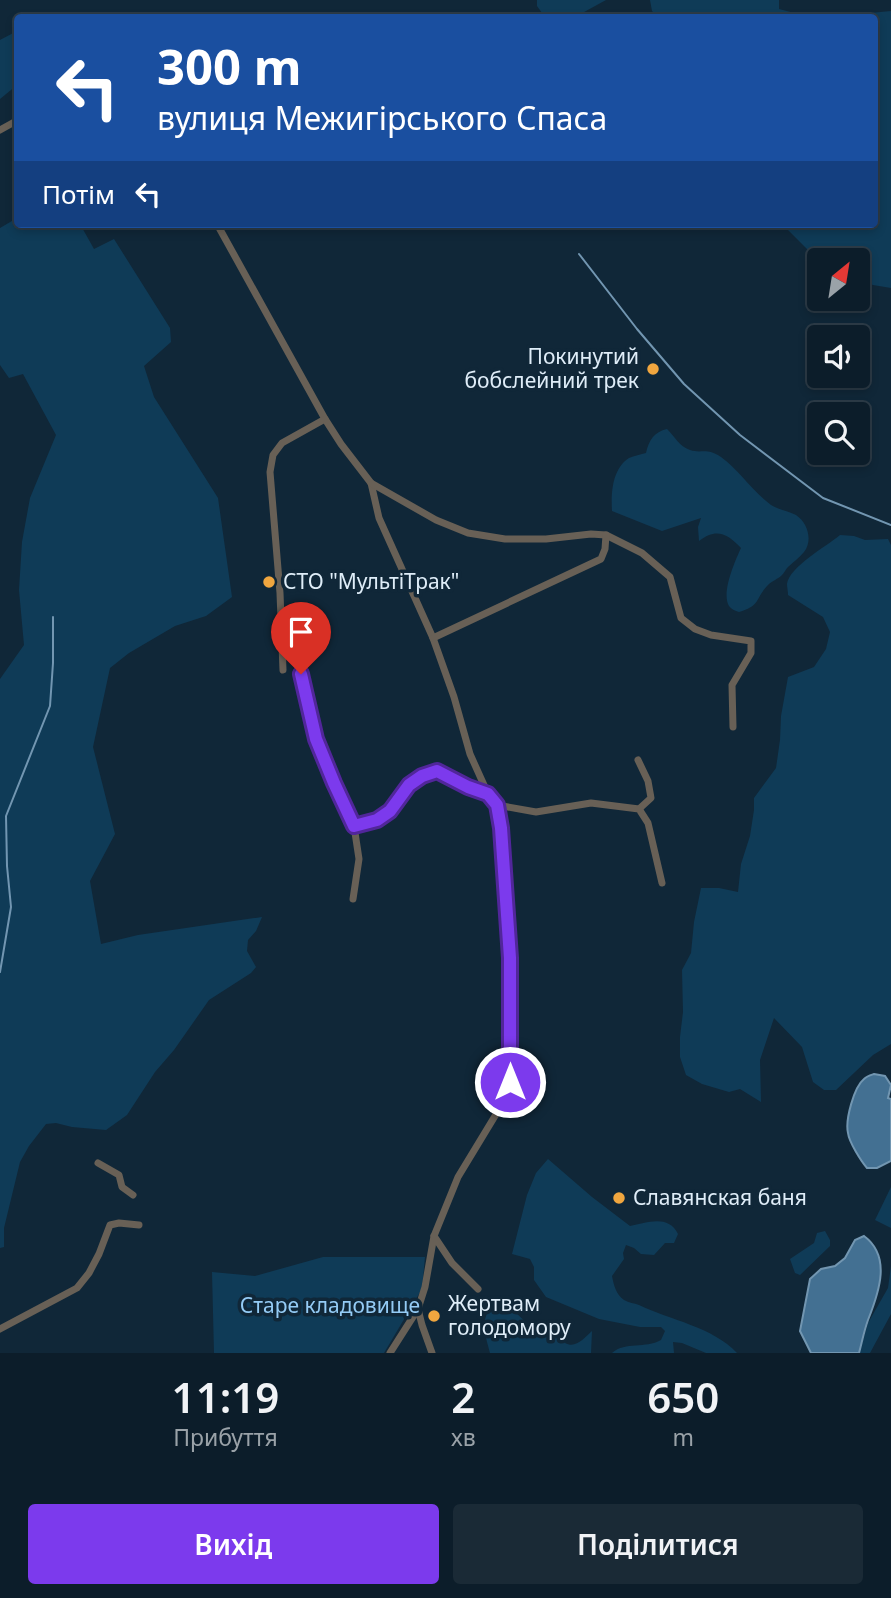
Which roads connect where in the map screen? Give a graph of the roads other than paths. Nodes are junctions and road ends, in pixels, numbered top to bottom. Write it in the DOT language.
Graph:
graph roads {
  1 [pos="219,228"];
  2 [pos="325,419"];
  3 [pos="371,483"];
  4 [pos="606,535"];
  5 [pos="433,638"];
  6 [pos="295,646"];
  7 [pos="283,670"];
  8 [pos="733,727"];
  9 [pos="638,760"];
  10 [pos="488,794"];
  11 [pos="497,805"];
  12 [pos="639,809"];
  13 [pos="354,826"];
  14 [pos="663,883"];
  15 [pos="352,899"];
  16 [pos="98,1163"];
  17 [pos="133,1195"];
  18 [pos="139,1225"];
  19 [pos="434,1236"];
  20 [pos="478,1289"];
  21 [pos="418,1309"];
  22 [pos="0,1329"];
  23 [pos="390,1353"];
  24 [pos="432,1353"];
  1 -- 2 [label="street"];
  2 -- 3 [label="street"];
  2 -- 7 [label="street"];
  3 -- 4 [label="street"];
  3 -- 5 [label="street"];
  4 -- 5 [label="street"];
  4 -- 8 [label="street"];
  5 -- 10 [label="street"];
  6 -- 13 [label="street"];
  9 -- 12 [label="street"];
  10 -- 11 [label="street"];
  10 -- 13 [label="street"];
  11 -- 12 [label="street"];
  11 -- 19 [label="street"];
  12 -- 14 [label="street"];
  13 -- 15 [label="street"];
  16 -- 17 [label="street"];
  18 -- 22 [label="street"];
  19 -- 20 [label="street"];
  19 -- 21 [label="street"];
  21 -- 23 [label="street"];
  21 -- 24 [label="street"];
}
